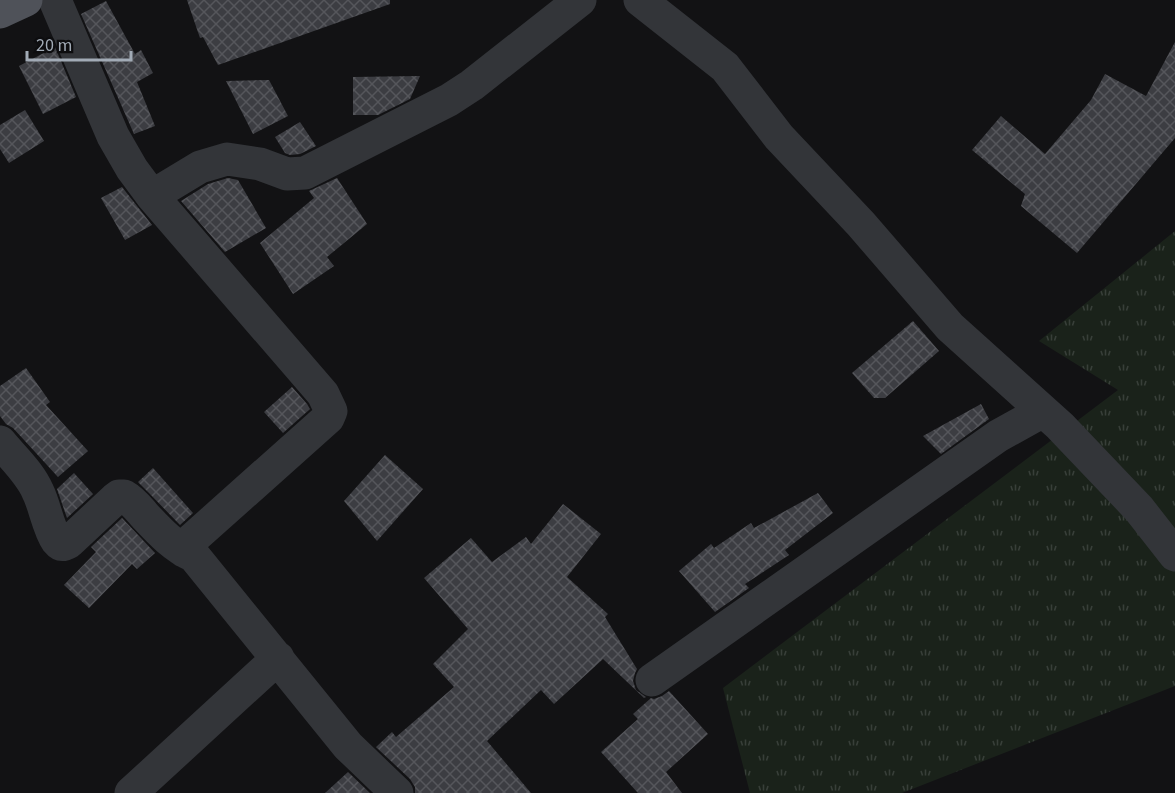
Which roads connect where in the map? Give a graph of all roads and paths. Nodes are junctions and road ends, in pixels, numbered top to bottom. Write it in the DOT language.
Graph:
graph roads {
  1 [pos="26,0"];
  2 [pos="55,0"];
  3 [pos="580,0"];
  4 [pos="640,0"];
  5 [pos="0,12"];
  6 [pos="152,196"];
  7 [pos="1043,411"];
  8 [pos="0,442"];
  9 [pos="184,551"];
  10 [pos="1175,555"];
  11 [pos="278,658"];
  12 [pos="652,680"];
  13 [pos="131,793"];
  14 [pos="397,793"];
  1 -- 5 [label="main road"];
  2 -- 6 [label="street"];
  3 -- 6 [label="street"];
  4 -- 7 [label="street"];
  6 -- 9 [label="street"];
  7 -- 10 [label="street"];
  7 -- 12 [label="street"];
  8 -- 9 [label="street"];
  9 -- 11 [label="street"];
  11 -- 13 [label="street"];
  11 -- 14 [label="street"];
}
